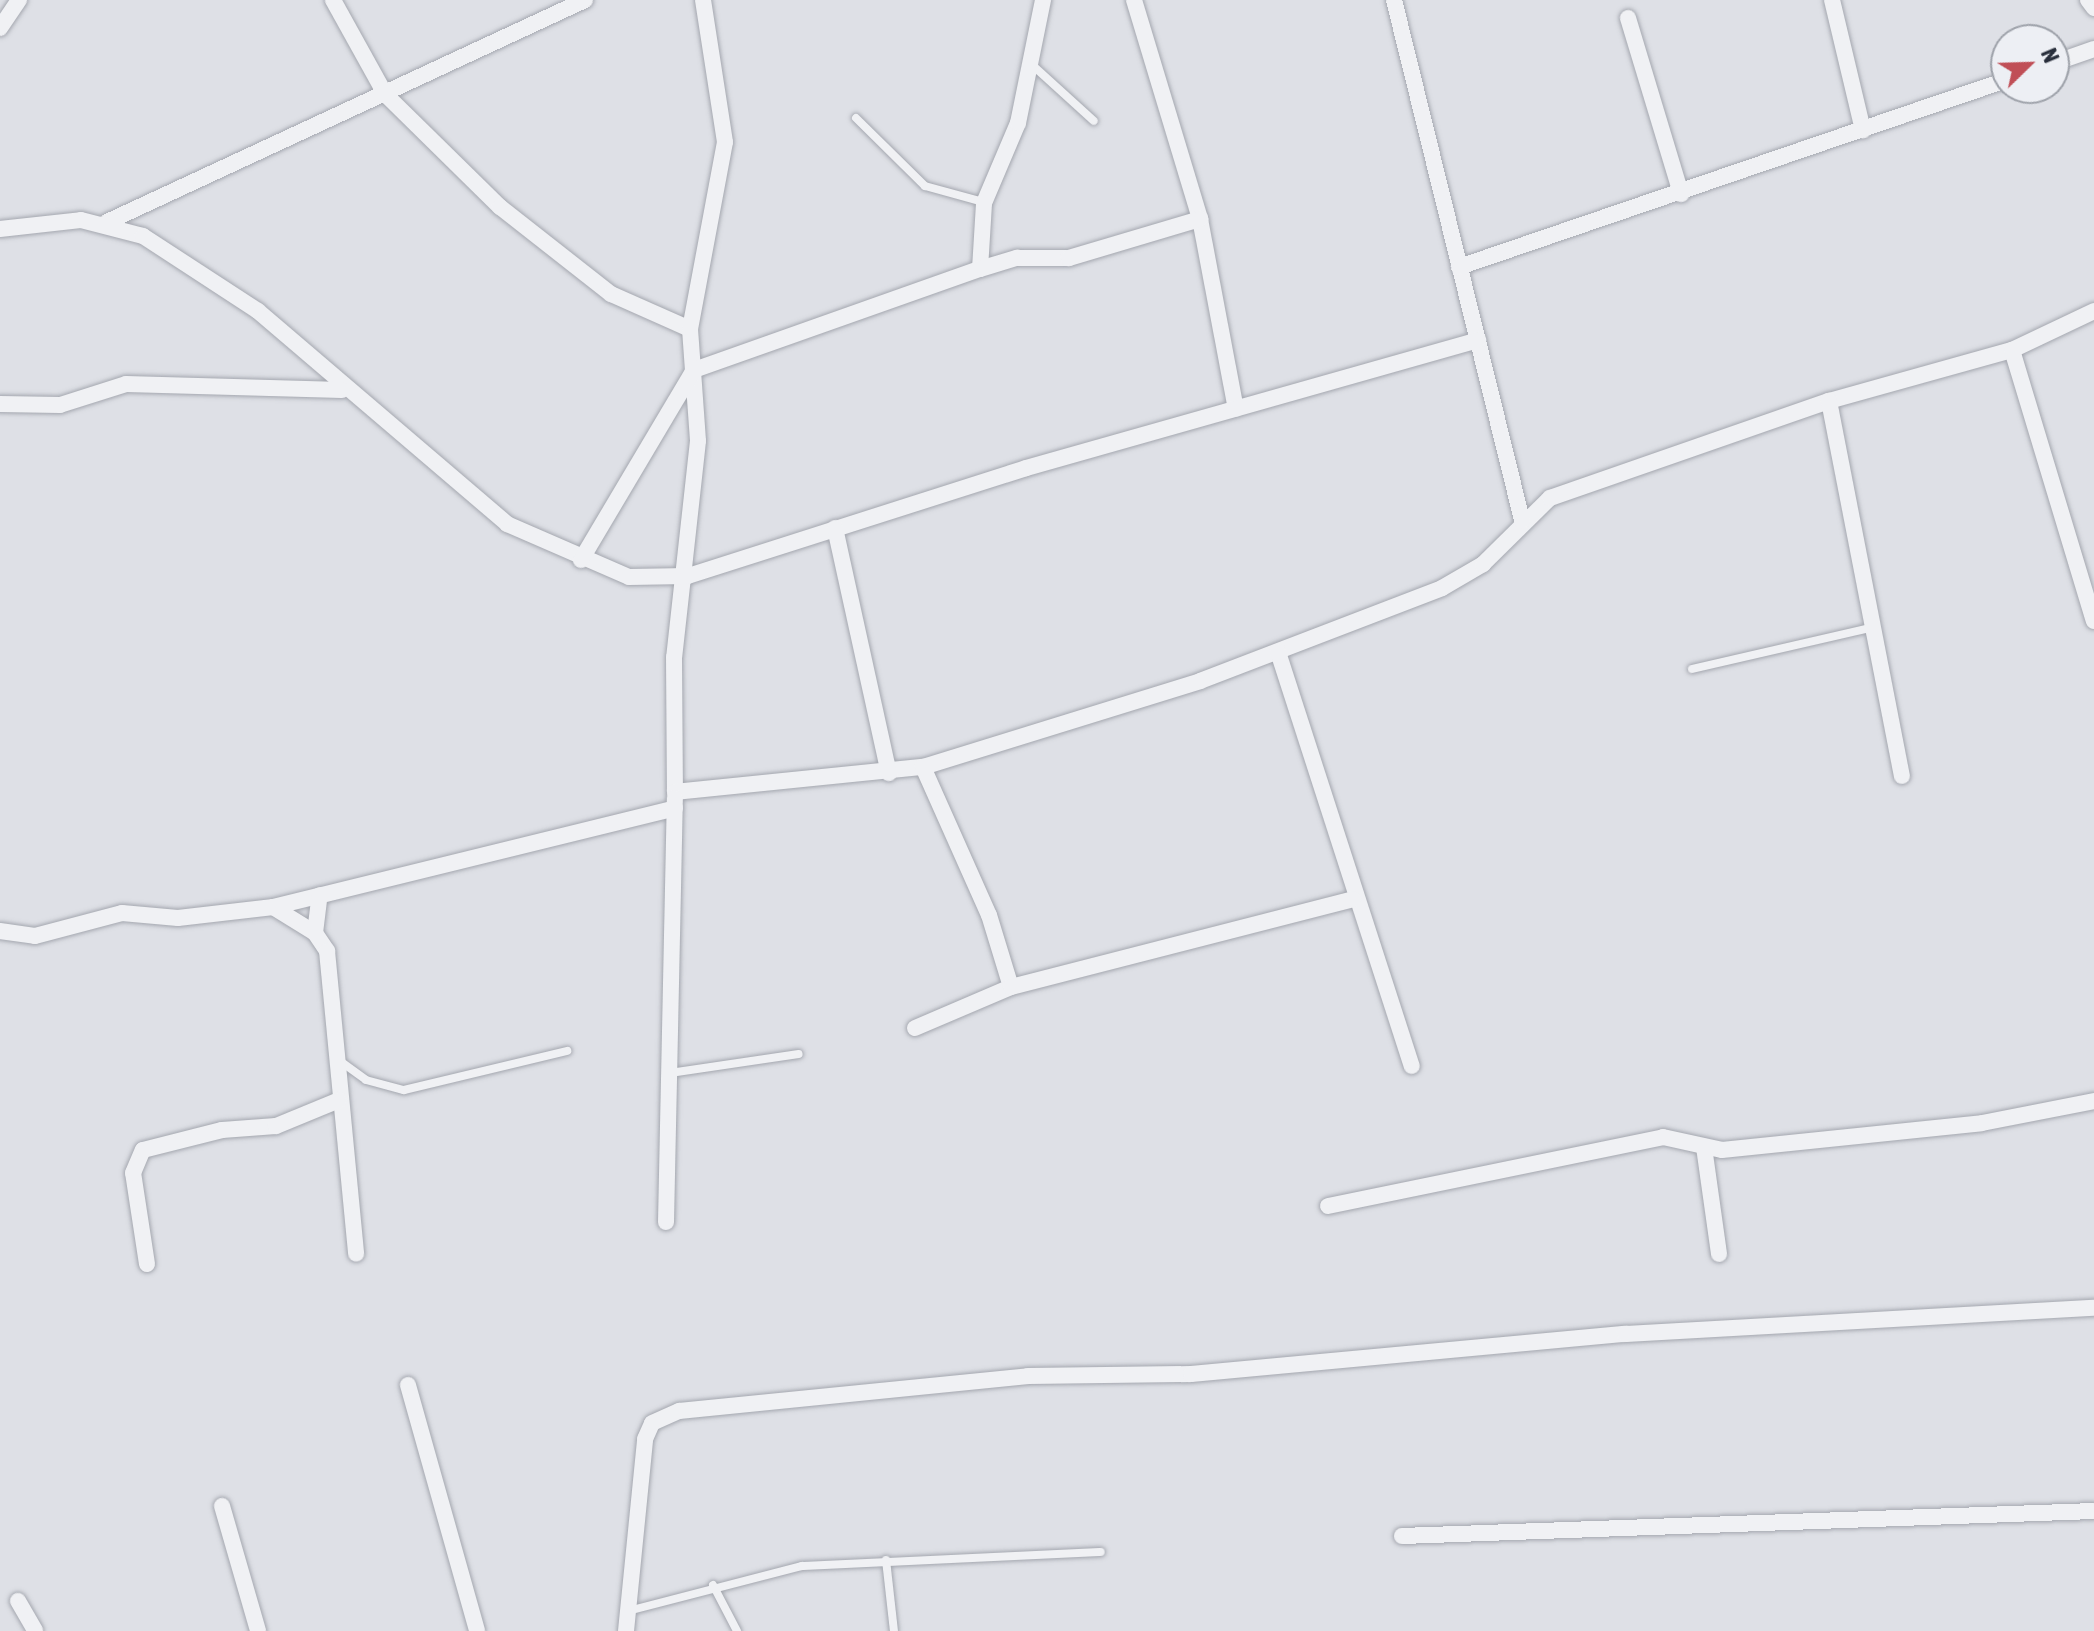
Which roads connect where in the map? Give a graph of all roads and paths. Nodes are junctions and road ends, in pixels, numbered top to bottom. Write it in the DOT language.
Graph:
graph roads {
  1 [pos="19,0"];
  2 [pos="333,0"];
  3 [pos="585,0"];
  4 [pos="703,0"];
  5 [pos="1043,0"];
  6 [pos="1134,0"];
  7 [pos="1394,0"];
  8 [pos="1832,0"];
  9 [pos="2088,0"];
  10 [pos="2094,8"];
  11 [pos="1628,18"];
  12 [pos="0,28"];
  13 [pos="2094,49"];
  14 [pos="2070,57"];
  15 [pos="1027,60"];
  16 [pos="1990,86"];
  17 [pos="385,94"];
  18 [pos="856,118"];
  19 [pos="1094,121"];
  20 [pos="1863,130"];
  21 [pos="1681,194"];
  22 [pos="984,203"];
  23 [pos="1200,219"];
  24 [pos="107,222"];
  25 [pos="0,229"];
  26 [pos="1459,267"];
  27 [pos="980,269"];
  28 [pos="2094,311"];
  29 [pos="690,329"];
  30 [pos="1478,340"];
  31 [pos="2012,350"];
  32 [pos="694,370"];
  33 [pos="349,391"];
  34 [pos="1829,401"];
  35 [pos="0,404"];
  36 [pos="1236,409"];
  37 [pos="1522,520"];
  38 [pos="835,528"];
  39 [pos="581,560"];
  40 [pos="688,576"];
  41 [pos="2094,621"];
  42 [pos="1878,625"];
  43 [pos="1278,652"];
  44 [pos="1692,669"];
  45 [pos="923,767"];
  46 [pos="889,773"];
  47 [pos="1902,776"];
  48 [pos="675,800"];
  49 [pos="320,895"];
  50 [pos="1353,899"];
  51 [pos="273,907"];
  52 [pos="0,931"];
  53 [pos="315,933"];
  54 [pos="1011,987"];
  55 [pos="915,1028"];
  56 [pos="567,1051"];
  57 [pos="799,1054"];
  58 [pos="336,1058"];
  59 [pos="1412,1066"];
  60 [pos="665,1073"];
  61 [pos="339,1100"];
  62 [pos="2094,1101"];
  63 [pos="1704,1147"];
  64 [pos="1328,1206"];
  65 [pos="666,1222"];
  66 [pos="356,1254"];
  67 [pos="1719,1254"];
  68 [pos="147,1264"];
  69 [pos="2094,1308"];
  70 [pos="408,1385"];
  71 [pos="222,1506"];
  72 [pos="2094,1511"];
  73 [pos="1402,1536"];
  74 [pos="1101,1552"];
  75 [pos="886,1560"];
  76 [pos="713,1585"];
  77 [pos="18,1601"];
  78 [pos="623,1613"];
  79 [pos="35,1631"];
  80 [pos="258,1631"];
  81 [pos="477,1631"];
  82 [pos="626,1631"];
  83 [pos="737,1631"];
  84 [pos="894,1631"];
  1 -- 12 [label="street"];
  2 -- 17 [label="street"];
  3 -- 17 [label="street"];
  4 -- 29 [label="street"];
  5 -- 15 [label="street"];
  6 -- 23 [label="street"];
  7 -- 26 [label="street"];
  8 -- 20 [label="street"];
  9 -- 10 [label="street"];
  11 -- 21 [label="street"];
  13 -- 14 [label="street"];
  15 -- 19 [label="lane"];
  15 -- 22 [label="street"];
  16 -- 20 [label="street"];
  17 -- 24 [label="street"];
  17 -- 29 [label="street"];
  18 -- 22 [label="lane"];
  20 -- 21 [label="street"];
  21 -- 26 [label="street"];
  22 -- 27 [label="street"];
  23 -- 27 [label="street"];
  23 -- 36 [label="street"];
  24 -- 25 [label="street"];
  24 -- 33 [label="street"];
  26 -- 30 [label="street"];
  27 -- 32 [label="street"];
  28 -- 31 [label="street"];
  29 -- 32 [label="street"];
  30 -- 36 [label="street"];
  30 -- 37 [label="street"];
  31 -- 34 [label="street"];
  31 -- 41 [label="street"];
  32 -- 39 [label="street"];
  32 -- 40 [label="street"];
  33 -- 35 [label="street"];
  33 -- 39 [label="street"];
  34 -- 37 [label="street"];
  34 -- 42 [label="street"];
  36 -- 38 [label="street"];
  37 -- 43 [label="street"];
  38 -- 40 [label="street"];
  38 -- 46 [label="street"];
  39 -- 40 [label="street"];
  40 -- 48 [label="street"];
  42 -- 44 [label="lane"];
  42 -- 47 [label="street"];
  43 -- 45 [label="street"];
  43 -- 50 [label="street"];
  45 -- 46 [label="street"];
  45 -- 54 [label="street"];
  46 -- 48 [label="street"];
  48 -- 49 [label="street"];
  48 -- 60 [label="street"];
  49 -- 51 [label="street"];
  49 -- 53 [label="street"];
  50 -- 54 [label="street"];
  50 -- 59 [label="street"];
  51 -- 52 [label="street"];
  51 -- 53 [label="street"];
  53 -- 58 [label="street"];
  54 -- 55 [label="street"];
  56 -- 58 [label="lane"];
  57 -- 60 [label="lane"];
  58 -- 61 [label="street"];
  60 -- 65 [label="street"];
  61 -- 66 [label="street"];
  61 -- 68 [label="street"];
  62 -- 63 [label="street"];
  63 -- 64 [label="street"];
  63 -- 67 [label="street"];
  69 -- 78 [label="street"];
  70 -- 81 [label="street"];
  71 -- 80 [label="street"];
  72 -- 73 [label="street"];
  74 -- 75 [label="lane"];
  75 -- 76 [label="lane"];
  75 -- 84 [label="lane"];
  76 -- 78 [label="lane"];
  76 -- 83 [label="lane"];
  77 -- 79 [label="street"];
  78 -- 82 [label="street"];
}
